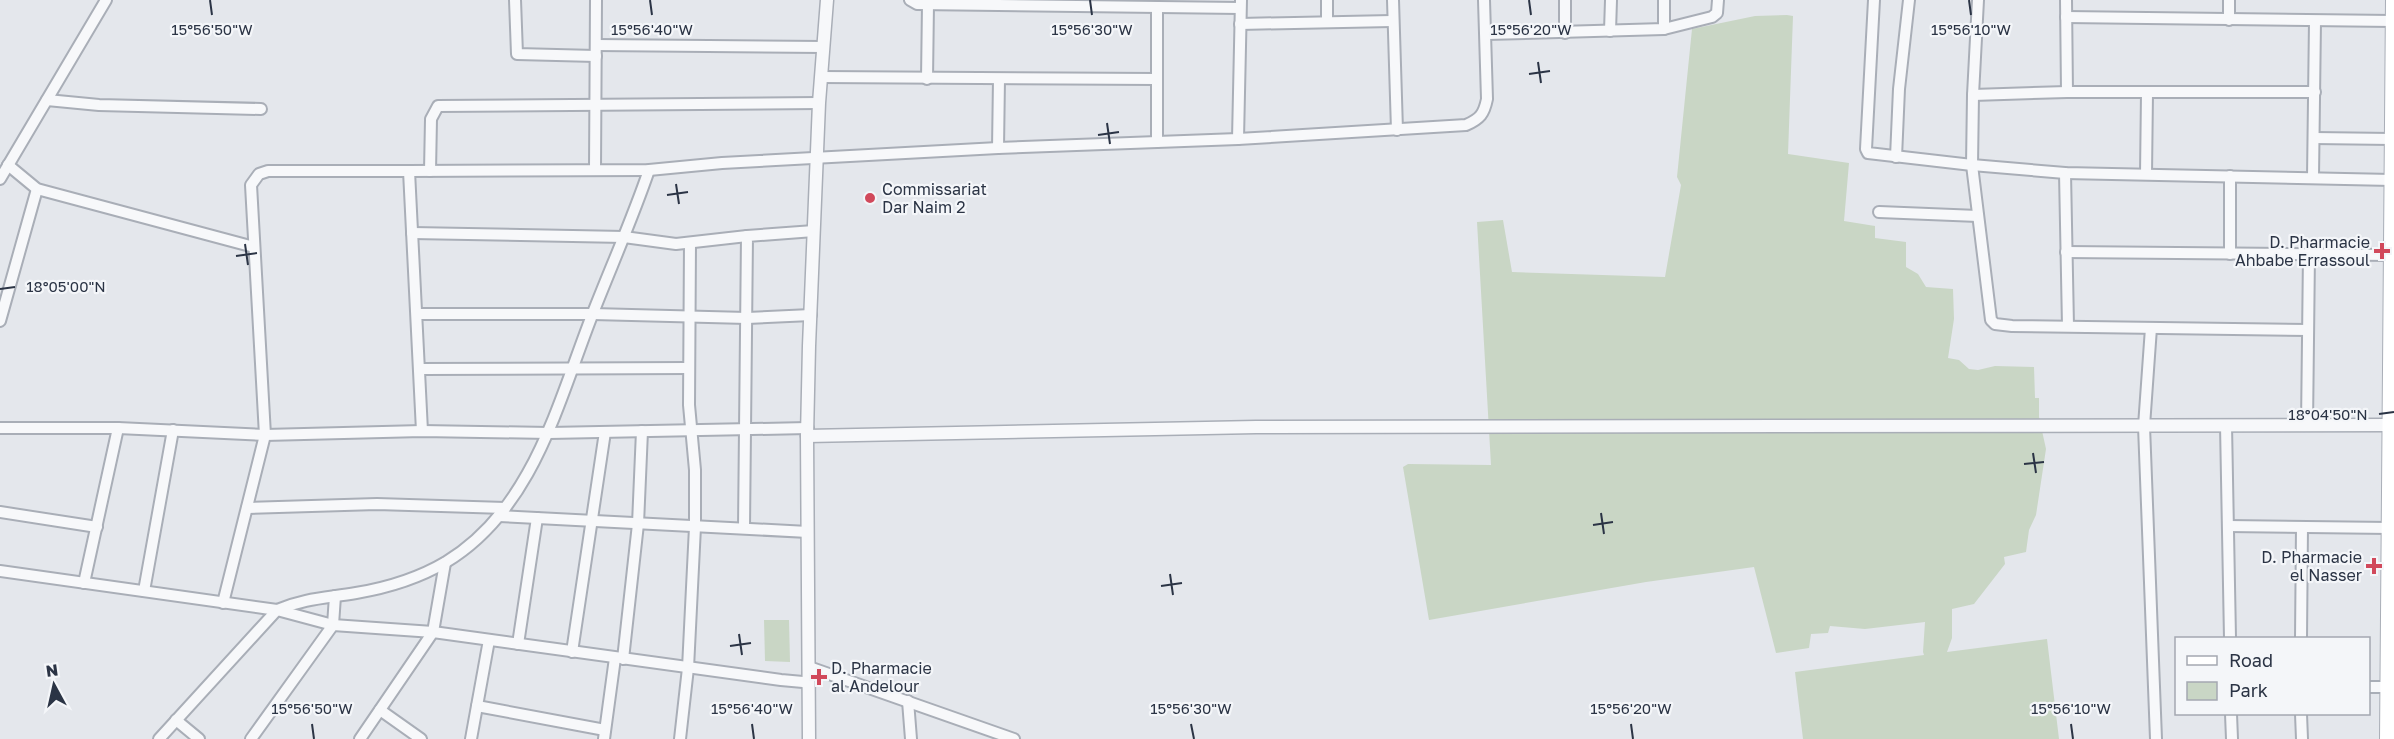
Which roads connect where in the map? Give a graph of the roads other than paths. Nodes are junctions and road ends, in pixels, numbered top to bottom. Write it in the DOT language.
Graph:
graph roads {
  1 [pos="106,0"];
  2 [pos="515,0"];
  3 [pos="596,0"];
  4 [pos="827,0"];
  5 [pos="910,0"];
  6 [pos="1327,0"];
  7 [pos="1393,0"];
  8 [pos="1484,0"];
  9 [pos="1565,0"];
  10 [pos="1611,0"];
  11 [pos="1664,0"];
  12 [pos="1718,0"];
  13 [pos="1874,0"];
  14 [pos="1909,0"];
  15 [pos="1978,0"];
  16 [pos="2066,0"];
  17 [pos="2229,0"];
  18 [pos="2393,0"];
  19 [pos="1069,3"];
  20 [pos="928,4"];
  21 [pos="1241,4"];
  22 [pos="1157,7"];
  23 [pos="2066,17"];
  24 [pos="2229,20"];
  25 [pos="1392,21"];
  26 [pos="2314,21"];
  27 [pos="2393,21"];
  28 [pos="1327,22"];
  29 [pos="1240,24"];
  30 [pos="1664,29"];
  31 [pos="1610,31"];
  32 [pos="1565,33"];
  33 [pos="1486,34"];
  34 [pos="823,46"];
  35 [pos="596,50"];
  36 [pos="821,77"];
  37 [pos="999,79"];
  38 [pos="1157,79"];
  39 [pos="927,80"];
  40 [pos="2067,92"];
  41 [pos="2315,92"];
  42 [pos="2147,93"];
  43 [pos="1973,95"];
  44 [pos="47,100"];
  45 [pos="819,103"];
  46 [pos="596,105"];
  47 [pos="2393,107"];
  48 [pos="261,109"];
  49 [pos="1397,130"];
  50 [pos="2314,138"];
  51 [pos="2392,138"];
  52 [pos="1238,139"];
  53 [pos="1157,142"];
  54 [pos="998,147"];
  55 [pos="1896,157"];
  56 [pos="818,158"];
  57 [pos="8,165"];
  58 [pos="1972,165"];
  59 [pos="596,169"];
  60 [pos="649,170"];
  61 [pos="409,171"];
  62 [pos="430,171"];
  63 [pos="2065,173"];
  64 [pos="2146,174"];
  65 [pos="2230,176"];
  66 [pos="2313,177"];
  67 [pos="0,179"];
  68 [pos="2392,180"];
  69 [pos="37,189"];
  70 [pos="1879,212"];
  71 [pos="1978,216"];
  72 [pos="814,231"];
  73 [pos="412,232"];
  74 [pos="747,236"];
  75 [pos="624,237"];
  76 [pos="690,243"];
  77 [pos="254,247"];
  78 [pos="2066,252"];
  79 [pos="2230,254"];
  80 [pos="2309,254"];
  81 [pos="2391,255"];
  82 [pos="2392,276"];
  83 [pos="417,314"];
  84 [pos="593,314"];
  85 [pos="811,315"];
  86 [pos="690,316"];
  87 [pos="747,318"];
  88 [pos="0,321"];
  89 [pos="2068,326"];
  90 [pos="2151,328"];
  91 [pos="2308,330"];
  92 [pos="2392,350"];
  93 [pos="689,368"];
  94 [pos="420,369"];
  95 [pos="572,369"];
  96 [pos="2392,424"];
  97 [pos="2226,425"];
  98 [pos="2307,425"];
  99 [pos="2144,426"];
  100 [pos="0,428"];
  101 [pos="118,428"];
  102 [pos="692,429"];
  103 [pos="746,429"];
  104 [pos="173,430"];
  105 [pos="422,431"];
  106 [pos="642,431"];
  107 [pos="605,432"];
  108 [pos="808,432"];
  109 [pos="549,433"];
  110 [pos="265,435"];
  111 [pos="247,508"];
  112 [pos="0,512"];
  113 [pos="502,512"];
  114 [pos="2392,513"];
  115 [pos="537,518"];
  116 [pos="592,522"];
  117 [pos="638,524"];
  118 [pos="2228,526"];
  119 [pos="2302,526"];
  120 [pos="97,527"];
  121 [pos="695,527"];
  122 [pos="744,528"];
  123 [pos="2390,528"];
  124 [pos="808,532"];
  125 [pos="445,563"];
  126 [pos="2391,570"];
  127 [pos="0,571"];
  128 [pos="84,583"];
  129 [pos="144,591"];
  130 [pos="335,596"];
  131 [pos="223,603"];
  132 [pos="277,610"];
  133 [pos="2391,619"];
  134 [pos="333,625"];
  135 [pos="433,632"];
  136 [pos="2230,637"];
  137 [pos="2301,637"];
  138 [pos="489,640"];
  139 [pos="518,644"];
  140 [pos="572,652"];
  141 [pos="619,658"];
  142 [pos="809,667"];
  143 [pos="688,668"];
  144 [pos="2391,672"];
  145 [pos="809,684"];
  146 [pos="2370,687"];
  147 [pos="2388,687"];
  148 [pos="908,701"];
  149 [pos="477,706"];
  150 [pos="380,710"];
  151 [pos="2231,715"];
  152 [pos="2301,715"];
  153 [pos="176,720"];
  154 [pos="2390,733"];
  155 [pos="605,734"];
  156 [pos="159,739"];
  157 [pos="200,739"];
  158 [pos="251,739"];
  159 [pos="360,739"];
  160 [pos="420,739"];
  161 [pos="471,739"];
  162 [pos="680,739"];
  163 [pos="809,739"];
  164 [pos="912,739"];
  165 [pos="1014,739"];
  166 [pos="2156,739"];
  167 [pos="2232,739"];
  168 [pos="2302,739"];
  1 -- 44 [label="street"];
  2 -- 35 [label="street"];
  3 -- 35 [label="street"];
  4 -- 34 [label="street"];
  5 -- 20 [label="street"];
  6 -- 28 [label="street"];
  7 -- 25 [label="street"];
  8 -- 33 [label="street"];
  9 -- 32 [label="street"];
  10 -- 31 [label="street"];
  11 -- 30 [label="street"];
  12 -- 30 [label="street"];
  13 -- 55 [label="street"];
  14 -- 55 [label="street"];
  15 -- 43 [label="street"];
  16 -- 23 [label="street"];
  17 -- 24 [label="street"];
  18 -- 27 [label="main road"];
  19 -- 20 [label="street"];
  19 -- 22 [label="street"];
  20 -- 39 [label="street"];
  21 -- 22 [label="street"];
  21 -- 29 [label="street"];
  22 -- 38 [label="street"];
  23 -- 24 [label="street"];
  23 -- 40 [label="street"];
  24 -- 26 [label="street"];
  25 -- 28 [label="street"];
  25 -- 49 [label="street"];
  26 -- 27 [label="street"];
  26 -- 41 [label="street"];
  27 -- 47 [label="main road"];
  28 -- 29 [label="street"];
  29 -- 52 [label="street"];
  30 -- 31 [label="street"];
  31 -- 32 [label="street"];
  32 -- 33 [label="street"];
  33 -- 49 [label="street"];
  34 -- 35 [label="street"];
  34 -- 36 [label="street"];
  35 -- 46 [label="street"];
  36 -- 39 [label="street"];
  36 -- 45 [label="street"];
  37 -- 38 [label="street"];
  37 -- 39 [label="street"];
  37 -- 54 [label="street"];
  38 -- 53 [label="street"];
  40 -- 42 [label="street"];
  40 -- 43 [label="street"];
  41 -- 42 [label="street"];
  41 -- 50 [label="street"];
  42 -- 64 [label="street"];
  43 -- 58 [label="street"];
  44 -- 48 [label="street"];
  44 -- 57 [label="street"];
  45 -- 46 [label="street"];
  45 -- 56 [label="street"];
  46 -- 59 [label="street"];
  46 -- 62 [label="street"];
  47 -- 51 [label="main road"];
  49 -- 52 [label="street"];
  50 -- 51 [label="street"];
  50 -- 66 [label="street"];
  51 -- 68 [label="main road"];
  52 -- 53 [label="street"];
  53 -- 54 [label="street"];
  54 -- 56 [label="street"];
  55 -- 58 [label="street"];
  56 -- 60 [label="street"];
  56 -- 72 [label="street"];
  57 -- 67 [label="street"];
  57 -- 69 [label="street"];
  58 -- 63 [label="street"];
  58 -- 71 [label="street"];
  59 -- 60 [label="street"];
  59 -- 62 [label="street"];
  60 -- 75 [label="street"];
  61 -- 62 [label="street"];
  61 -- 73 [label="street"];
  61 -- 77 [label="street"];
  63 -- 64 [label="street"];
  63 -- 78 [label="street"];
  64 -- 65 [label="street"];
  65 -- 66 [label="street"];
  65 -- 79 [label="street"];
  66 -- 68 [label="street"];
  68 -- 81 [label="main road"];
  69 -- 77 [label="street"];
  69 -- 88 [label="street"];
  70 -- 71 [label="street"];
  71 -- 89 [label="street"];
  72 -- 74 [label="street"];
  72 -- 85 [label="street"];
  73 -- 75 [label="street"];
  73 -- 83 [label="street"];
  74 -- 76 [label="street"];
  74 -- 87 [label="street"];
  75 -- 76 [label="street"];
  75 -- 84 [label="street"];
  76 -- 86 [label="street"];
  77 -- 110 [label="street"];
  78 -- 79 [label="street"];
  78 -- 89 [label="street"];
  79 -- 80 [label="street"];
  80 -- 81 [label="street"];
  80 -- 91 [label="street"];
  81 -- 82 [label="main road"];
  82 -- 92 [label="main road"];
  83 -- 84 [label="street"];
  83 -- 94 [label="street"];
  84 -- 86 [label="street"];
  84 -- 95 [label="street"];
  85 -- 87 [label="street"];
  85 -- 108 [label="street"];
  86 -- 87 [label="street"];
  86 -- 93 [label="street"];
  87 -- 103 [label="street"];
  89 -- 90 [label="street"];
  90 -- 91 [label="street"];
  90 -- 99 [label="street"];
  91 -- 98 [label="street"];
  92 -- 96 [label="main road"];
  93 -- 95 [label="street"];
  93 -- 102 [label="street"];
  94 -- 95 [label="street"];
  94 -- 105 [label="street"];
  95 -- 109 [label="street"];
  96 -- 98 [label="street"];
  96 -- 114 [label="main road"];
  97 -- 98 [label="street"];
  97 -- 99 [label="street"];
  97 -- 118 [label="street"];
  99 -- 108 [label="street"];
  99 -- 166 [label="street"];
  100 -- 101 [label="street"];
  101 -- 104 [label="street"];
  101 -- 120 [label="street"];
  102 -- 103 [label="street"];
  102 -- 106 [label="street"];
  102 -- 121 [label="street"];
  103 -- 108 [label="street"];
  103 -- 122 [label="street"];
  104 -- 110 [label="street"];
  104 -- 129 [label="street"];
  105 -- 109 [label="street"];
  105 -- 110 [label="street"];
  106 -- 107 [label="street"];
  106 -- 117 [label="street"];
  107 -- 109 [label="street"];
  107 -- 116 [label="street"];
  108 -- 124 [label="street"];
  109 -- 113 [label="street"];
  110 -- 111 [label="street"];
  111 -- 113 [label="street"];
  111 -- 131 [label="street"];
  112 -- 120 [label="street"];
  113 -- 115 [label="street"];
  113 -- 125 [label="street"];
  114 -- 123 [label="main road"];
  115 -- 116 [label="street"];
  115 -- 139 [label="street"];
  116 -- 117 [label="street"];
  116 -- 140 [label="street"];
  117 -- 121 [label="street"];
  117 -- 141 [label="street"];
  118 -- 119 [label="street"];
  118 -- 136 [label="street"];
  119 -- 123 [label="street"];
  119 -- 137 [label="street"];
  120 -- 128 [label="street"];
  121 -- 122 [label="street"];
  121 -- 143 [label="street"];
  122 -- 124 [label="street"];
  123 -- 126 [label="main road"];
  124 -- 142 [label="street"];
  125 -- 130 [label="street"];
  125 -- 135 [label="street"];
  126 -- 133 [label="main road"];
  127 -- 128 [label="street"];
  128 -- 129 [label="street"];
  129 -- 131 [label="street"];
  130 -- 132 [label="street"];
  130 -- 134 [label="street"];
  131 -- 132 [label="street"];
  132 -- 134 [label="street"];
  132 -- 153 [label="street"];
  133 -- 144 [label="main road"];
  134 -- 135 [label="street"];
  134 -- 158 [label="street"];
  135 -- 138 [label="street"];
  135 -- 150 [label="street"];
  138 -- 139 [label="street"];
  138 -- 149 [label="street"];
  139 -- 140 [label="street"];
  140 -- 141 [label="street"];
  141 -- 143 [label="street"];
  141 -- 155 [label="street"];
  142 -- 145 [label="street"];
  142 -- 148 [label="street"];
  143 -- 145 [label="street"];
  143 -- 162 [label="street"];
  144 -- 147 [label="main road"];
  145 -- 163 [label="street"];
  146 -- 147 [label="street"];
  147 -- 154 [label="main road"];
  148 -- 164 [label="street"];
  148 -- 165 [label="street"];
  149 -- 155 [label="street"];
  149 -- 161 [label="street"];
  150 -- 159 [label="street"];
  150 -- 160 [label="street"];
  151 -- 167 [label="street"];
  152 -- 168 [label="street"];
  153 -- 156 [label="street"];
  153 -- 157 [label="street"];
}
